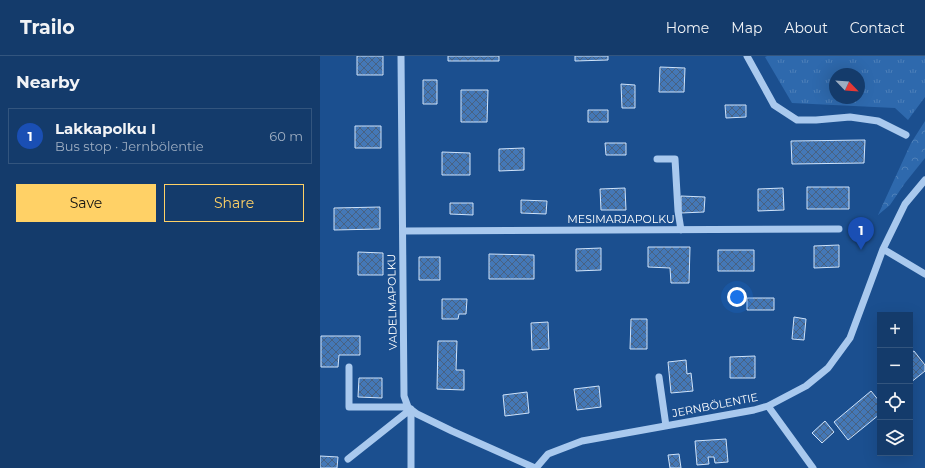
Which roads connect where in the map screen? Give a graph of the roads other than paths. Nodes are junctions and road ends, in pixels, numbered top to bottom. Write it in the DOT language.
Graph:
graph roads {
  1 [pos="401,56"];
  2 [pos="747,56"];
  3 [pos="906,135"];
  4 [pos="657,159"];
  5 [pos="925,180"];
  6 [pos="839,229"];
  7 [pos="681,230"];
  8 [pos="402,231"];
  9 [pos="883,250"];
  10 [pos="925,274"];
  11 [pos="349,367"];
  12 [pos="659,377"];
  13 [pos="768,406"];
  14 [pos="410,408"];
  15 [pos="666,426"];
  16 [pos="348,459"];
  17 [pos="411,468"];
  18 [pos="535,468"];
  19 [pos="813,468"];
  1 -- 8 [label="street, VADELMAPOLKU"];
  2 -- 3 [label="street"];
  4 -- 7 [label="street"];
  5 -- 9 [label="street, JERNBÖLENTIE"];
  6 -- 7 [label="street, MESIMARJAPOLKU"];
  7 -- 8 [label="street, MESIMARJAPOLKU"];
  8 -- 14 [label="street, VADELMAPOLKU"];
  9 -- 10 [label="street"];
  9 -- 13 [label="street, JERNBÖLENTIE"];
  11 -- 14 [label="street"];
  12 -- 15 [label="street"];
  13 -- 15 [label="street, JERNBÖLENTIE"];
  13 -- 19 [label="street"];
  14 -- 16 [label="street"];
  14 -- 17 [label="street, VADELMAPOLKU"];
  14 -- 18 [label="street"];
  15 -- 18 [label="street, JERNBÖLENTIE"];
}
